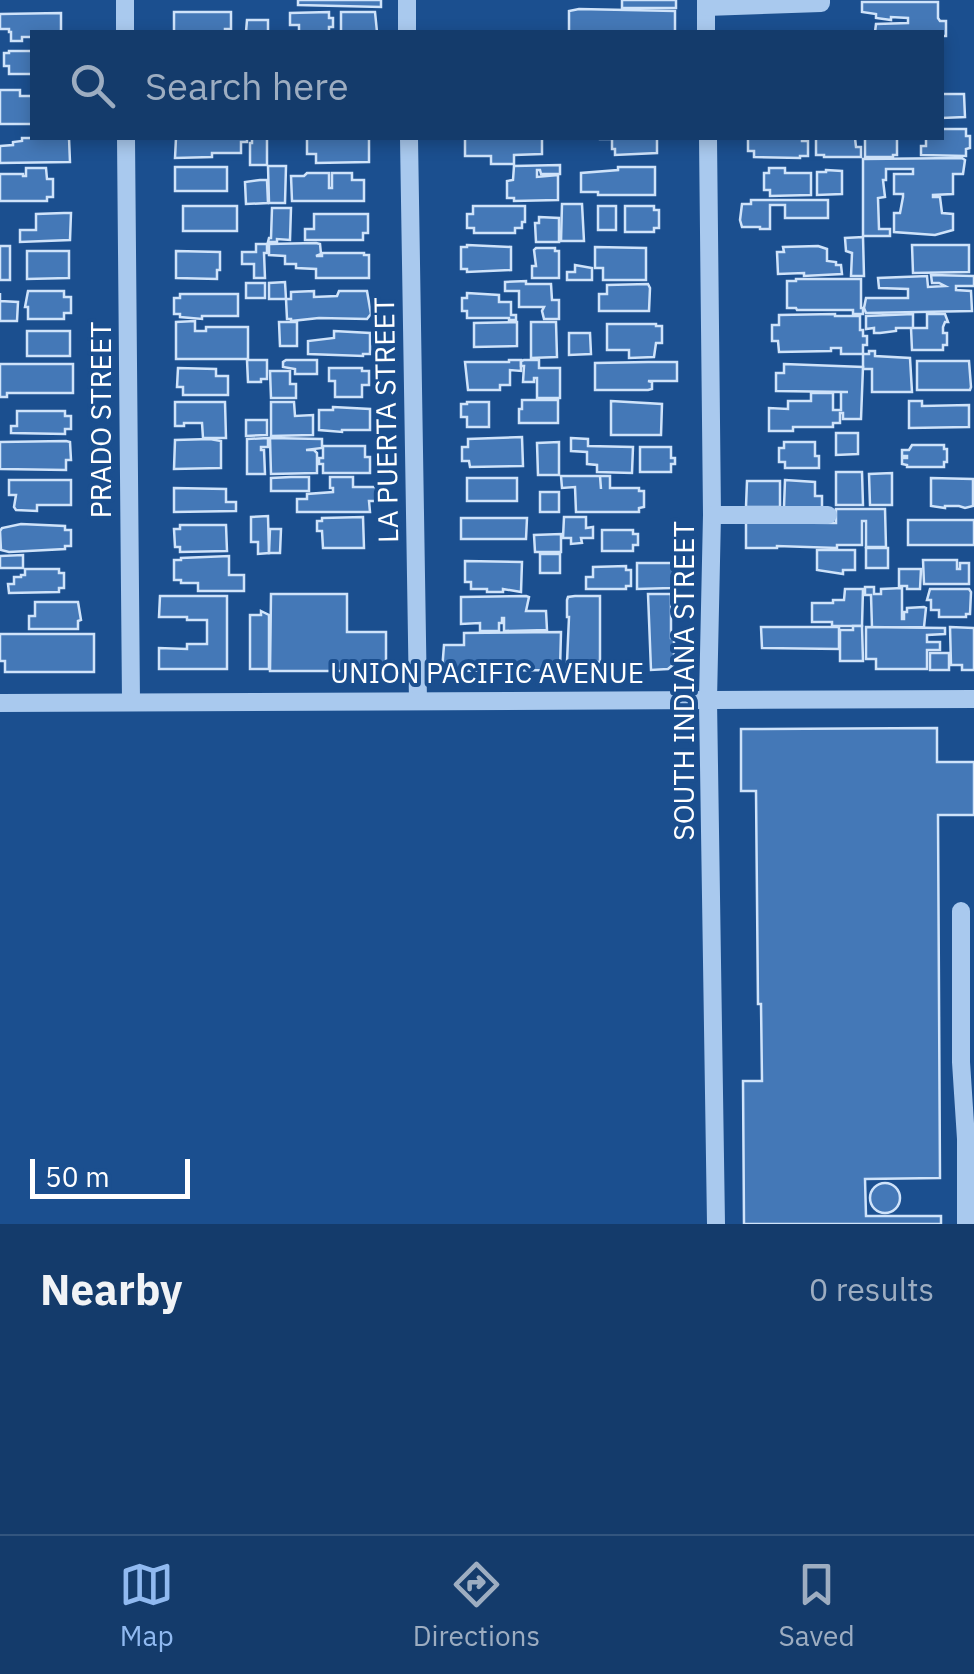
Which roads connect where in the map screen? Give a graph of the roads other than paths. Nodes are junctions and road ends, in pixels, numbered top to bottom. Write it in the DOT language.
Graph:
graph roads {
  1 [pos="125,0"];
  2 [pos="407,0"];
  3 [pos="821,0"];
  4 [pos="706,4"];
  5 [pos="126,30"];
  6 [pos="407,30"];
  7 [pos="706,30"];
  8 [pos="126,140"];
  9 [pos="409,140"];
  10 [pos="708,140"];
  11 [pos="712,516"];
  12 [pos="828,516"];
  13 [pos="708,700"];
  14 [pos="974,700"];
  15 [pos="418,701"];
  16 [pos="131,702"];
  17 [pos="0,703"];
  18 [pos="961,911"];
  19 [pos="716,1224"];
  20 [pos="966,1224"];
  1 -- 5 [label="street"];
  2 -- 6 [label="street"];
  3 -- 4 [label="street"];
  4 -- 7 [label="street"];
  8 -- 16 [label="street, PRADO STREET"];
  9 -- 15 [label="street, LA PUERTA STREET"];
  10 -- 11 [label="street, SOUTH INDIANA STREET"];
  11 -- 12 [label="street"];
  11 -- 13 [label="street, SOUTH INDIANA STREET"];
  13 -- 14 [label="street, UNION PACIFIC AVENUE"];
  13 -- 15 [label="street, UNION PACIFIC AVENUE"];
  13 -- 19 [label="street, SOUTH INDIANA STREET"];
  15 -- 16 [label="street, UNION PACIFIC AVENUE"];
  16 -- 17 [label="street, UNION PACIFIC AVENUE"];
  18 -- 20 [label="street"];
}
